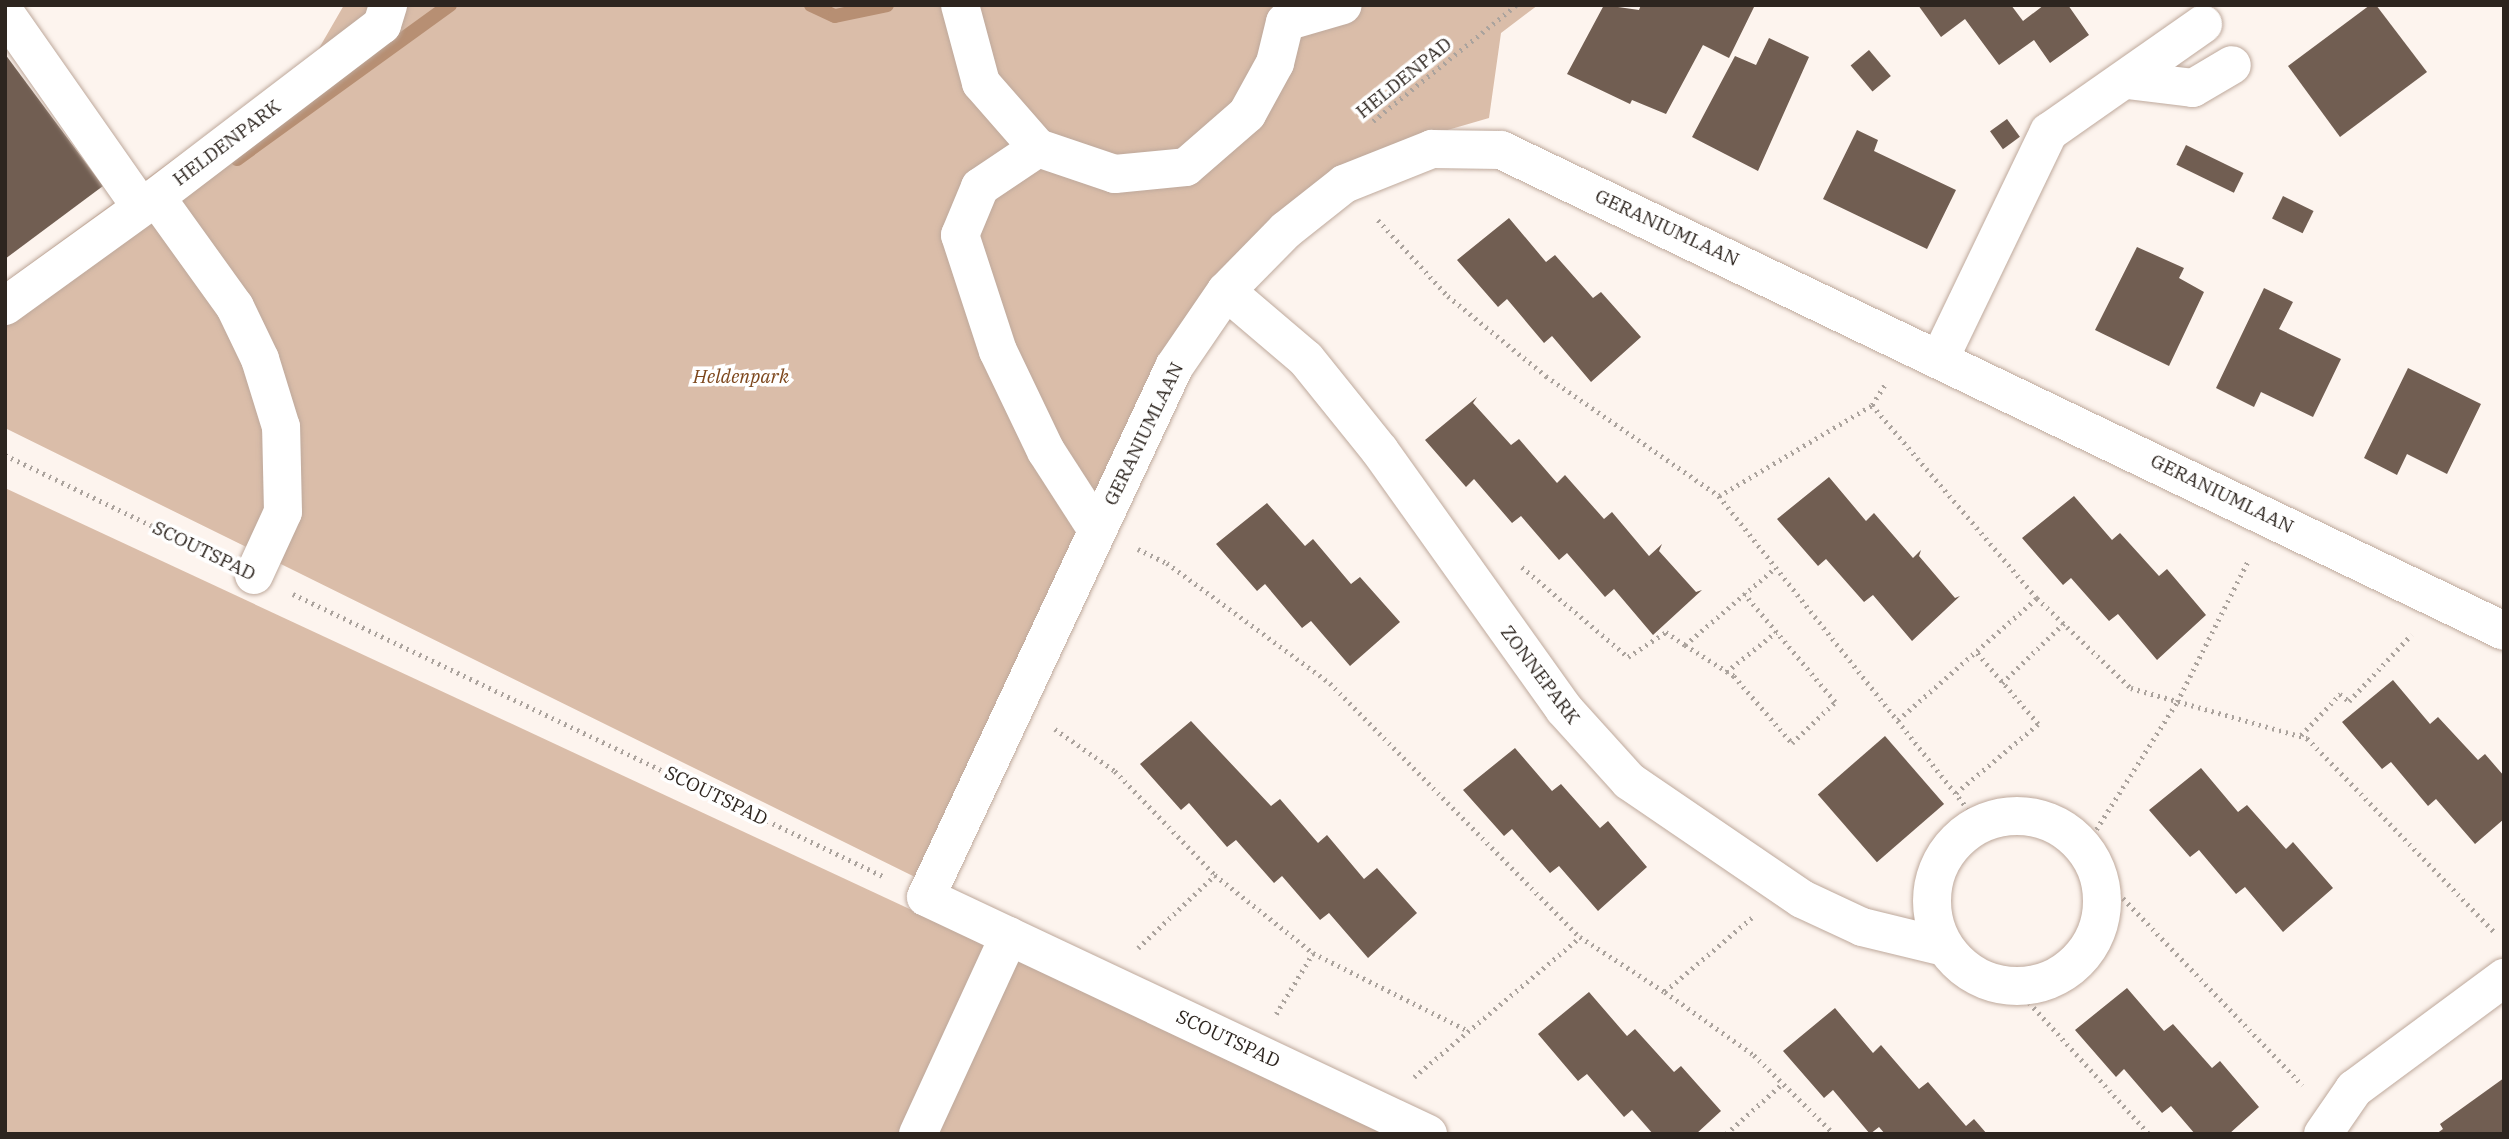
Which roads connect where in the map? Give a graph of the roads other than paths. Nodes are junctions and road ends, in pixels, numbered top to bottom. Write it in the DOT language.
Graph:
graph roads {
  1 [pos="388,5"];
  2 [pos="960,5"];
  3 [pos="1343,5"];
  4 [pos="5,13"];
  5 [pos="1290,13"];
  6 [pos="2203,24"];
  7 [pos="2231,65"];
  8 [pos="2127,80"];
  9 [pos="1038,148"];
  10 [pos="149,202"];
  11 [pos="1226,291"];
  12 [pos="5,306"];
  13 [pos="1925,350"];
  14 [pos="1097,530"];
  15 [pos="254,575"];
  16 [pos="2504,631"];
  17 [pos="926,897"];
  18 [pos="1009,936"];
  19 [pos="1944,947"];
  20 [pos="2504,978"];
  21 [pos="2329,1126"];
  22 [pos="918,1134"];
  23 [pos="1428,1134"];
  1 -- 10 [label="street, HELDENPARK"];
  2 -- 9 [label="street"];
  3 -- 5 [label="street"];
  4 -- 10 [label="street, HELDENPARK"];
  5 -- 9 [label="street"];
  6 -- 8 [label="street"];
  7 -- 8 [label="street"];
  8 -- 13 [label="street"];
  9 -- 14 [label="street"];
  10 -- 12 [label="street, HELDENPARK"];
  10 -- 15 [label="street, HELDENPARK"];
  11 -- 13 [label="street, GERANIUMLAAN"];
  11 -- 14 [label="street, GERANIUMLAAN"];
  11 -- 19 [label="street, ZONNEPARK"];
  13 -- 16 [label="street, GERANIUMLAAN"];
  14 -- 17 [label="street, GERANIUMLAAN"];
  17 -- 18 [label="street, SCOUTSPAD"];
  18 -- 22 [label="street"];
  18 -- 23 [label="street, SCOUTSPAD"];
  19 -- 19 [label="street"];
  20 -- 21 [label="street"];
}
